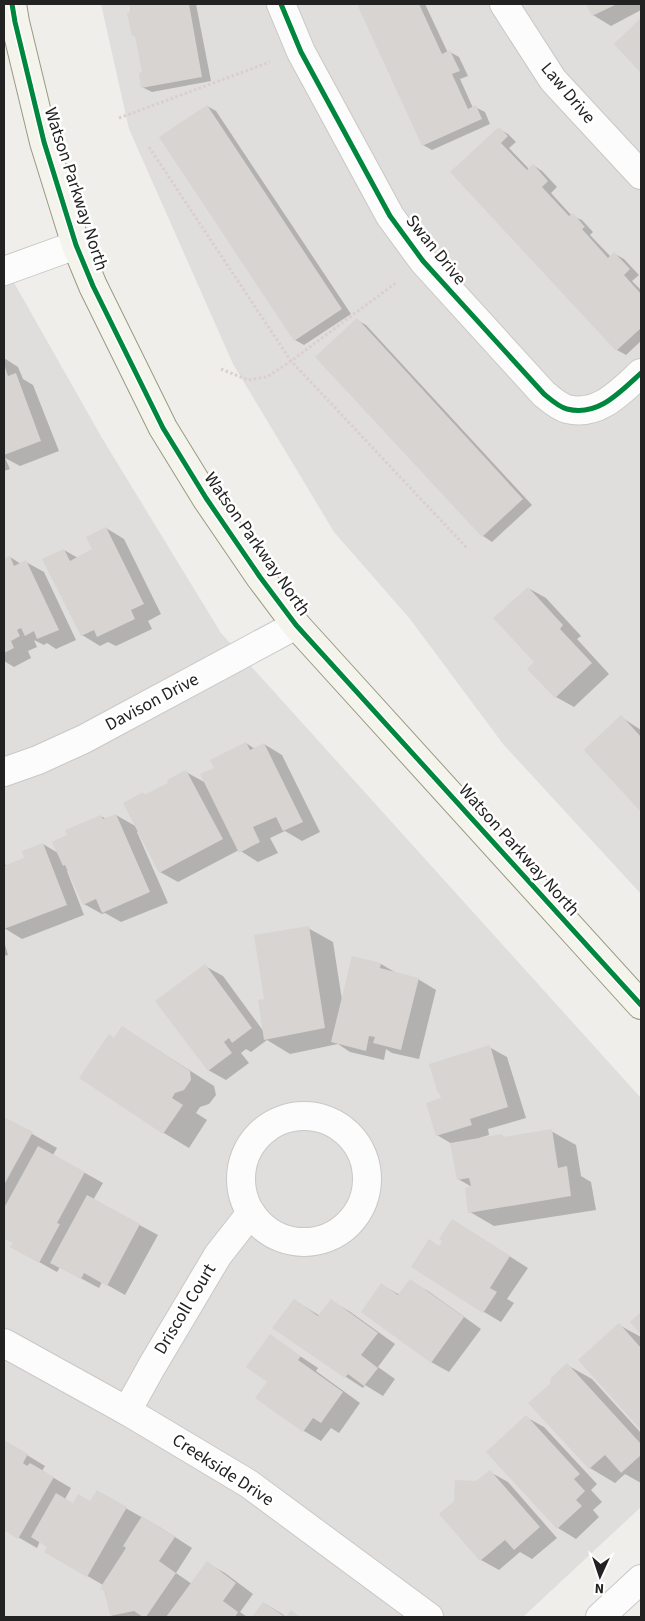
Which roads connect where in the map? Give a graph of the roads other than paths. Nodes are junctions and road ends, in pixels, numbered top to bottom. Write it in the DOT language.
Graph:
graph roads {
  1 [pos="12,4"];
  2 [pos="281,4"];
  3 [pos="504,4"];
  4 [pos="641,175"];
  5 [pos="76,245"];
  6 [pos="4,271"];
  7 [pos="641,373"];
  8 [pos="296,625"];
  9 [pos="4,772"];
  10 [pos="641,1005"];
  11 [pos="251,1213"];
  12 [pos="4,1343"];
  13 [pos="127,1411"];
  14 [pos="641,1579"];
  15 [pos="429,1617"];
  16 [pos="600,1617"];
  1 -- 5 [label="main road, Watson Parkway North"];
  2 -- 7 [label="street, Swan Drive"];
  3 -- 4 [label="street, Law Drive"];
  5 -- 6 [label="street"];
  5 -- 8 [label="main road, Watson Parkway North"];
  8 -- 9 [label="street, Davison Drive"];
  8 -- 10 [label="main road, Watson Parkway North"];
  11 -- 11 [label="street"];
  11 -- 13 [label="street, Driscoll Court"];
  12 -- 13 [label="street, Creekside Drive"];
  13 -- 15 [label="street, Creekside Drive"];
  14 -- 16 [label="street"];
}
